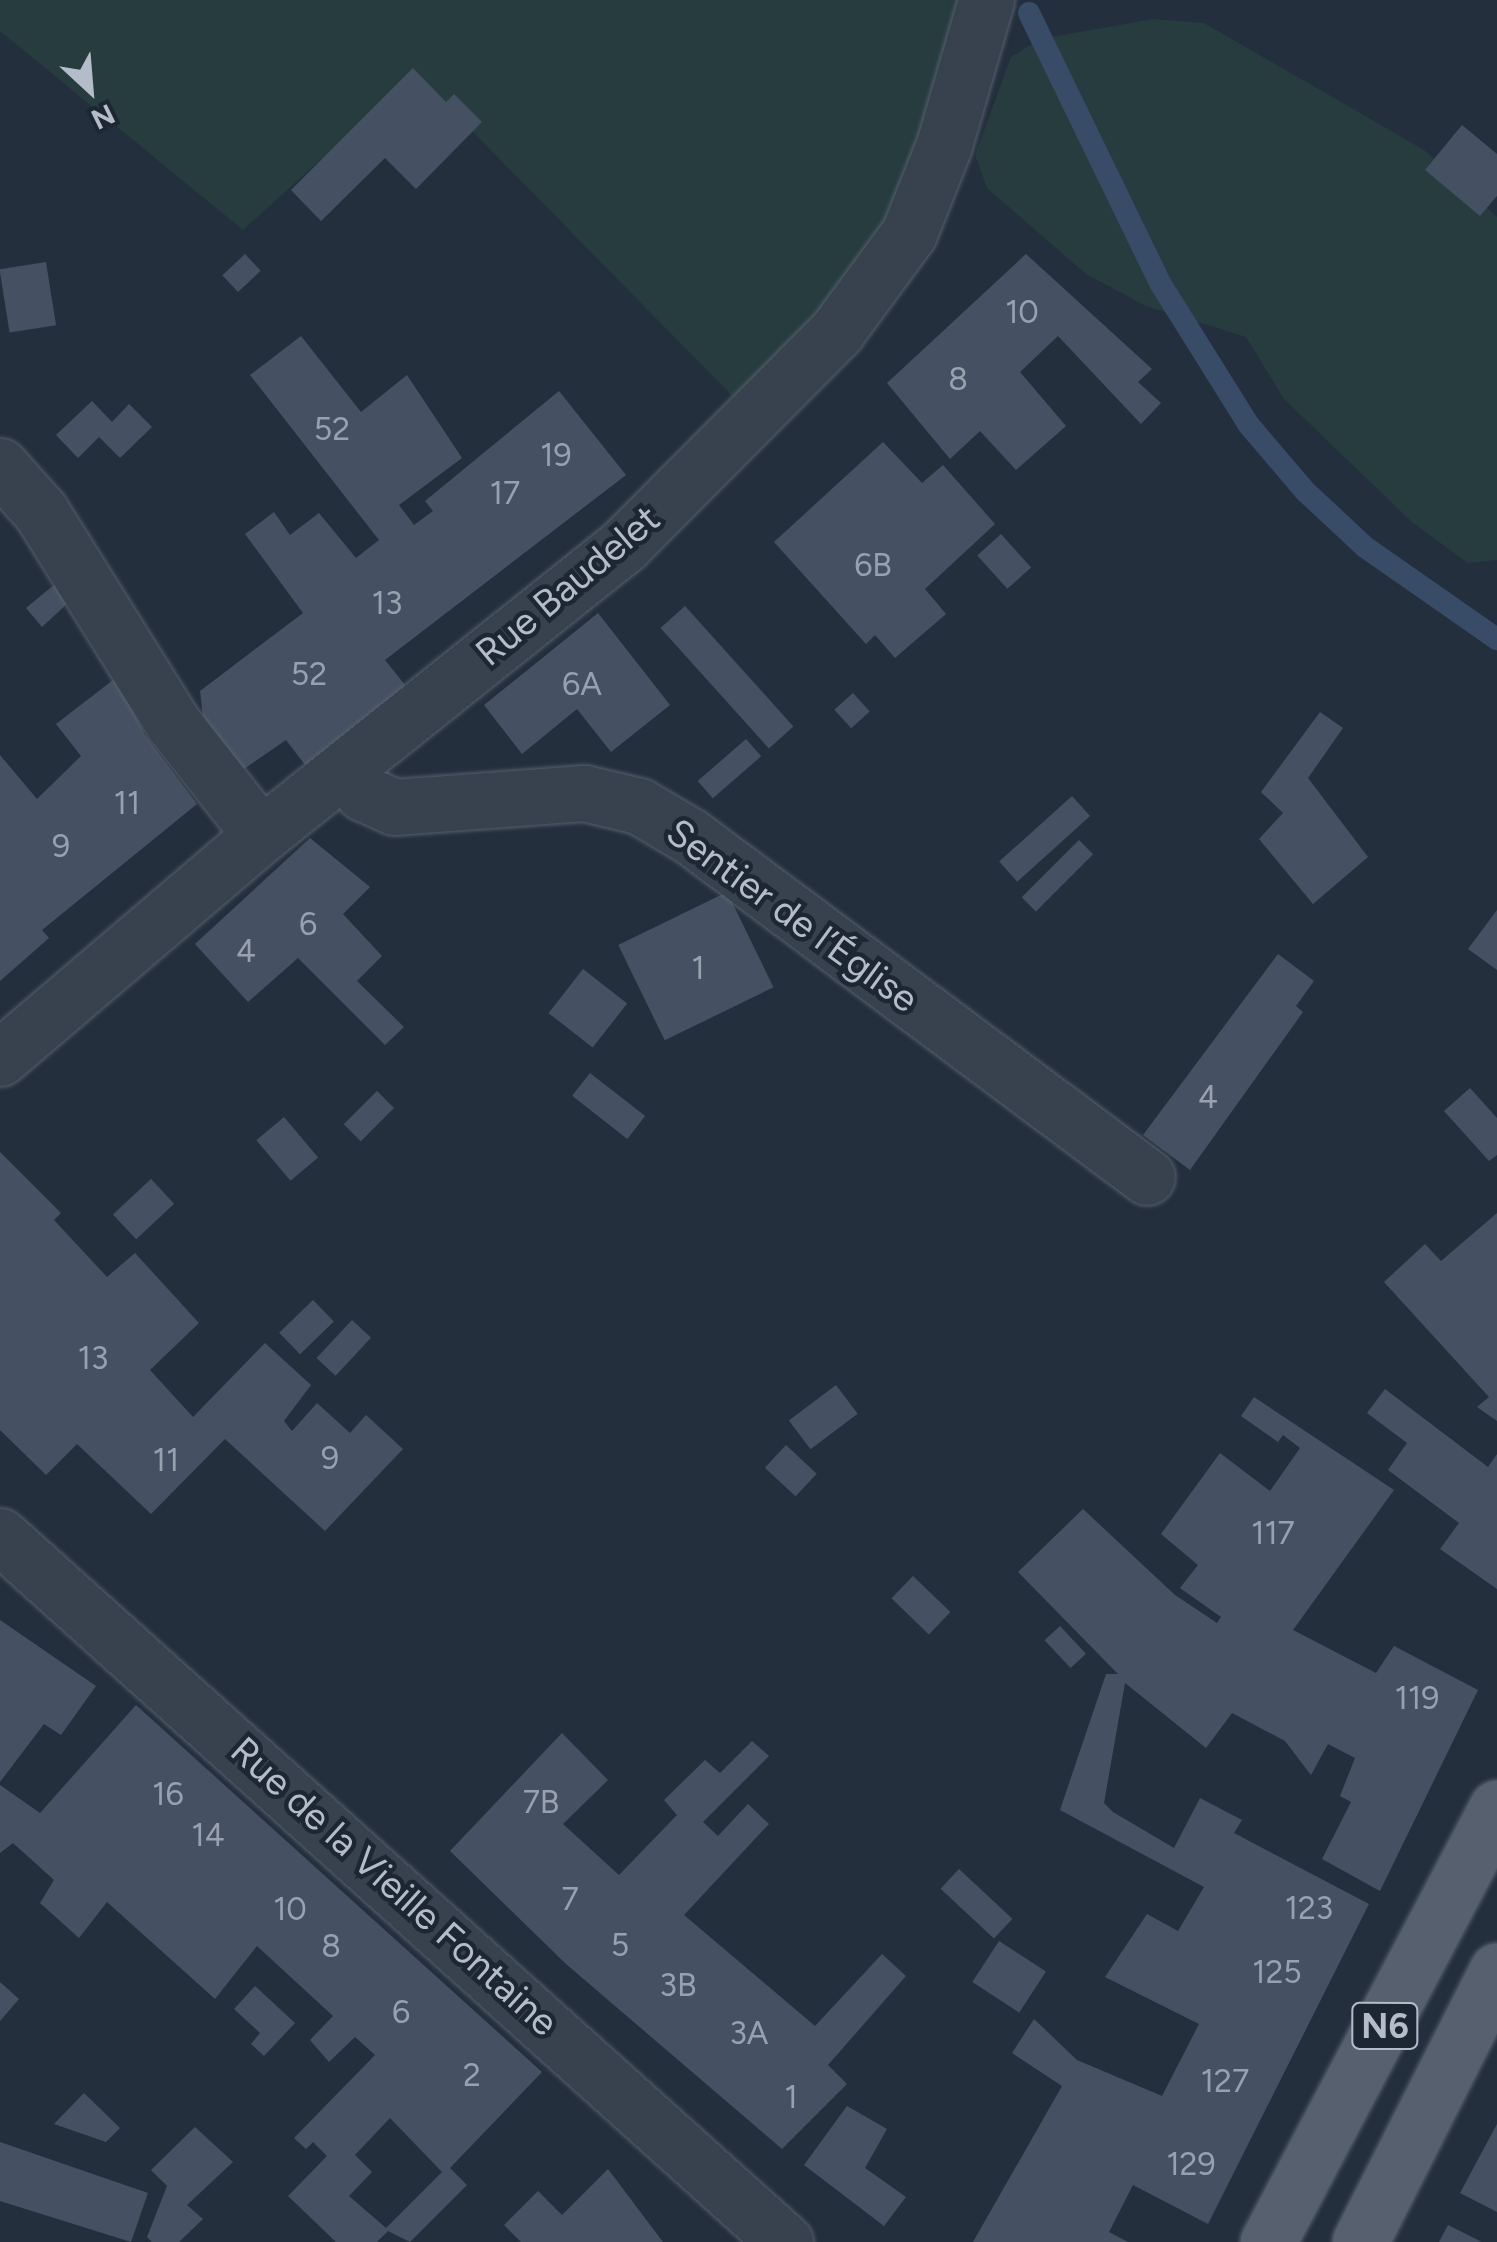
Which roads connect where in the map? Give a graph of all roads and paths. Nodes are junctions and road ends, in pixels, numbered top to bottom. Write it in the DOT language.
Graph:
graph roads {
  1 [pos="984,10"];
  2 [pos="0,466"];
  3 [pos="345,769"];
  4 [pos="260,835"];
  5 [pos="0,1058"];
  6 [pos="1147,1176"];
  7 [pos="0,1536"];
  8 [pos="1497,1808"];
  9 [pos="1497,1971"];
  10 [pos="785,2242"];
  11 [pos="1268,2242"];
  12 [pos="1360,2242"];
  1 -- 3 [label="street, Rue Baudelet"];
  2 -- 4 [label="street"];
  3 -- 4 [label="street, Rue Baudelet"];
  3 -- 6 [label="street, Sentier de l’Église"];
  4 -- 5 [label="street, Rue Baudelet"];
  7 -- 10 [label="street, Rue de la Vieille Fontaine"];
  8 -- 11 [label="main road, N6"];
  9 -- 12 [label="main road, N6"];
}
